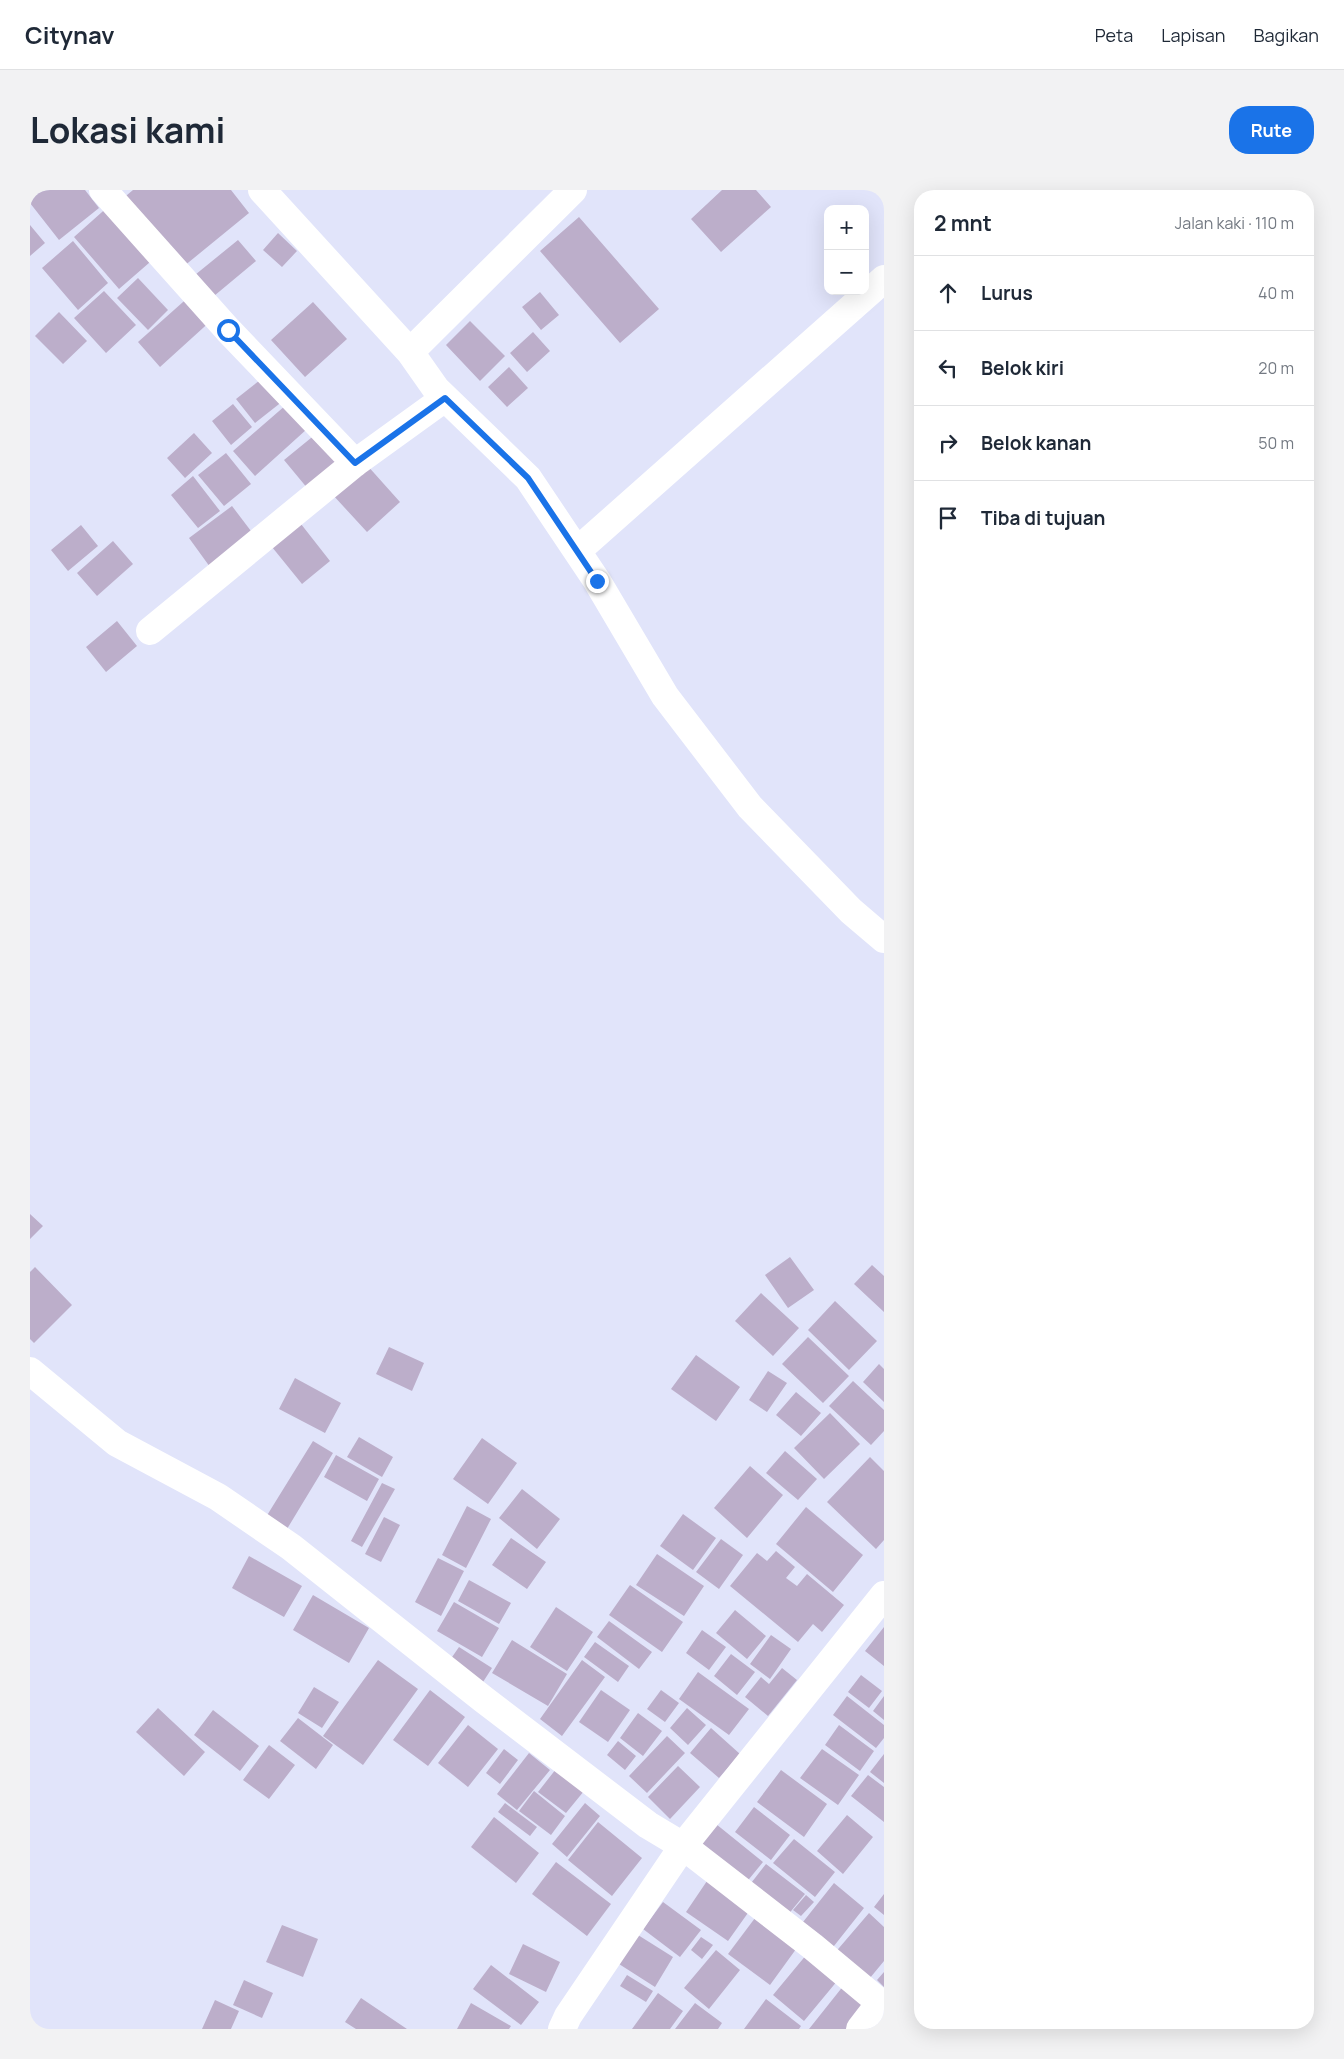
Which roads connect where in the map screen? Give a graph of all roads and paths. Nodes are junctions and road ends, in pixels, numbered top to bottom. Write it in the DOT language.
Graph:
graph roads {
  1 [pos="103,190"];
  2 [pos="262,190"];
  3 [pos="573,190"];
  4 [pos="884,279"];
  5 [pos="410,352"];
  6 [pos="445,398"];
  7 [pos="355,463"];
  8 [pos="577,551"];
  9 [pos="150,631"];
  10 [pos="884,939"];
  11 [pos="30,1371"];
  12 [pos="884,1596"];
  13 [pos="683,1846"];
  14 [pos="882,2004"];
  15 [pos="562,2029"];
  16 [pos="860,2029"];
  1 -- 7 [label="street"];
  2 -- 5 [label="street"];
  3 -- 5 [label="street"];
  4 -- 8 [label="street"];
  5 -- 6 [label="street"];
  6 -- 7 [label="street"];
  6 -- 8 [label="street"];
  7 -- 9 [label="street"];
  8 -- 10 [label="street"];
  11 -- 13 [label="street"];
  12 -- 13 [label="street"];
  13 -- 14 [label="street"];
  13 -- 15 [label="street"];
  14 -- 16 [label="street"];
}
